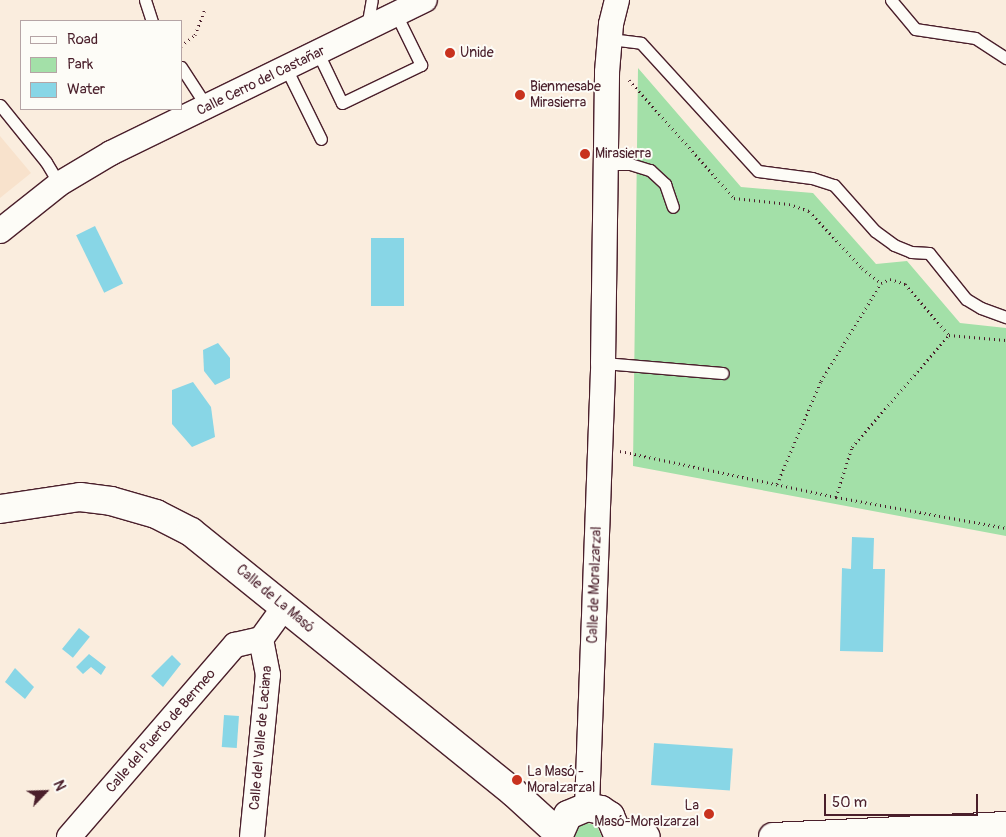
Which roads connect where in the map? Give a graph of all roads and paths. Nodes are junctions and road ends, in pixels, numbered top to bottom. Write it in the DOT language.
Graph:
graph roads {
  1 [pos="145,0"];
  2 [pos="372,0"];
  3 [pos="425,0"];
  4 [pos="607,0"];
  5 [pos="617,0"];
  6 [pos="891,0"];
  7 [pos="204,10"];
  8 [pos="396,14"];
  9 [pos="152,20"];
  10 [pos="366,29"];
  11 [pos="610,32"];
  12 [pos="182,45"];
  13 [pos="318,53"];
  14 [pos="1006,58"];
  15 [pos="286,68"];
  16 [pos="182,69"];
  17 [pos="627,78"];
  18 [pos="0,105"];
  19 [pos="207,107"];
  20 [pos="321,139"];
  21 [pos="605,164"];
  22 [pos="59,184"];
  23 [pos="673,207"];
  24 [pos="0,231"];
  25 [pos="881,284"];
  26 [pos="1006,317"];
  27 [pos="950,335"];
  28 [pos="1006,340"];
  29 [pos="603,363"];
  30 [pos="723,373"];
  31 [pos="600,449"];
  32 [pos="777,484"];
  33 [pos="836,497"];
  34 [pos="0,509"];
  35 [pos="1006,528"];
  36 [pos="284,608"];
  37 [pos="261,639"];
  38 [pos="568,823"];
  39 [pos="1006,826"];
  40 [pos="972,829"];
  41 [pos="1006,833"];
  42 [pos="619,835"];
  43 [pos="69,837"];
  44 [pos="252,837"];
  45 [pos="646,837"];
  46 [pos="773,837"];
  1 -- 9 [label="lane"];
  2 -- 10 [label="lane"];
  3 -- 8 [label="street, Calle Cerro del Castañar"];
  4 -- 11 [label="street"];
  5 -- 11 [label="street, Calle de Moralzarzal"];
  6 -- 14 [label="lane"];
  7 -- 12 [label="path"];
  8 -- 10 [label="street, Calle Cerro del Castañar"];
  8 -- 13 [label="lane"];
  10 -- 13 [label="street, Calle Cerro del Castañar"];
  11 -- 21 [label="street, Calle de Moralzarzal"];
  11 -- 26 [label="lane"];
  13 -- 15 [label="street, Calle Cerro del Castañar"];
  15 -- 19 [label="street, Calle Cerro del Castañar"];
  15 -- 20 [label="lane"];
  16 -- 19 [label="lane"];
  17 -- 25 [label="path"];
  18 -- 22 [label="lane"];
  19 -- 22 [label="street, Calle Cerro del Castañar"];
  21 -- 23 [label="lane"];
  21 -- 29 [label="street, Calle de Moralzarzal"];
  22 -- 24 [label="street, Calle Cerro del Castañar"];
  25 -- 27 [label="path"];
  25 -- 32 [label="path"];
  27 -- 28 [label="path"];
  27 -- 33 [label="path"];
  29 -- 30 [label="lane"];
  29 -- 31 [label="street, Calle de Moralzarzal"];
  31 -- 32 [label="path"];
  31 -- 38 [label="street, Calle de Moralzarzal"];
  32 -- 33 [label="path"];
  33 -- 35 [label="path"];
  34 -- 36 [label="street, Calle de La Masó"];
  36 -- 37 [label="street"];
  36 -- 38 [label="street, Calle de La Masó"];
  37 -- 43 [label="street, Calle del Puerto de Bermeo"];
  37 -- 44 [label="street, Calle del Valle de Laciana"];
  38 -- 42 [label="street"];
  39 -- 40 [label="street"];
  40 -- 41 [label="street"];
  40 -- 46 [label="street"];
  42 -- 45 [label="street"];
}
